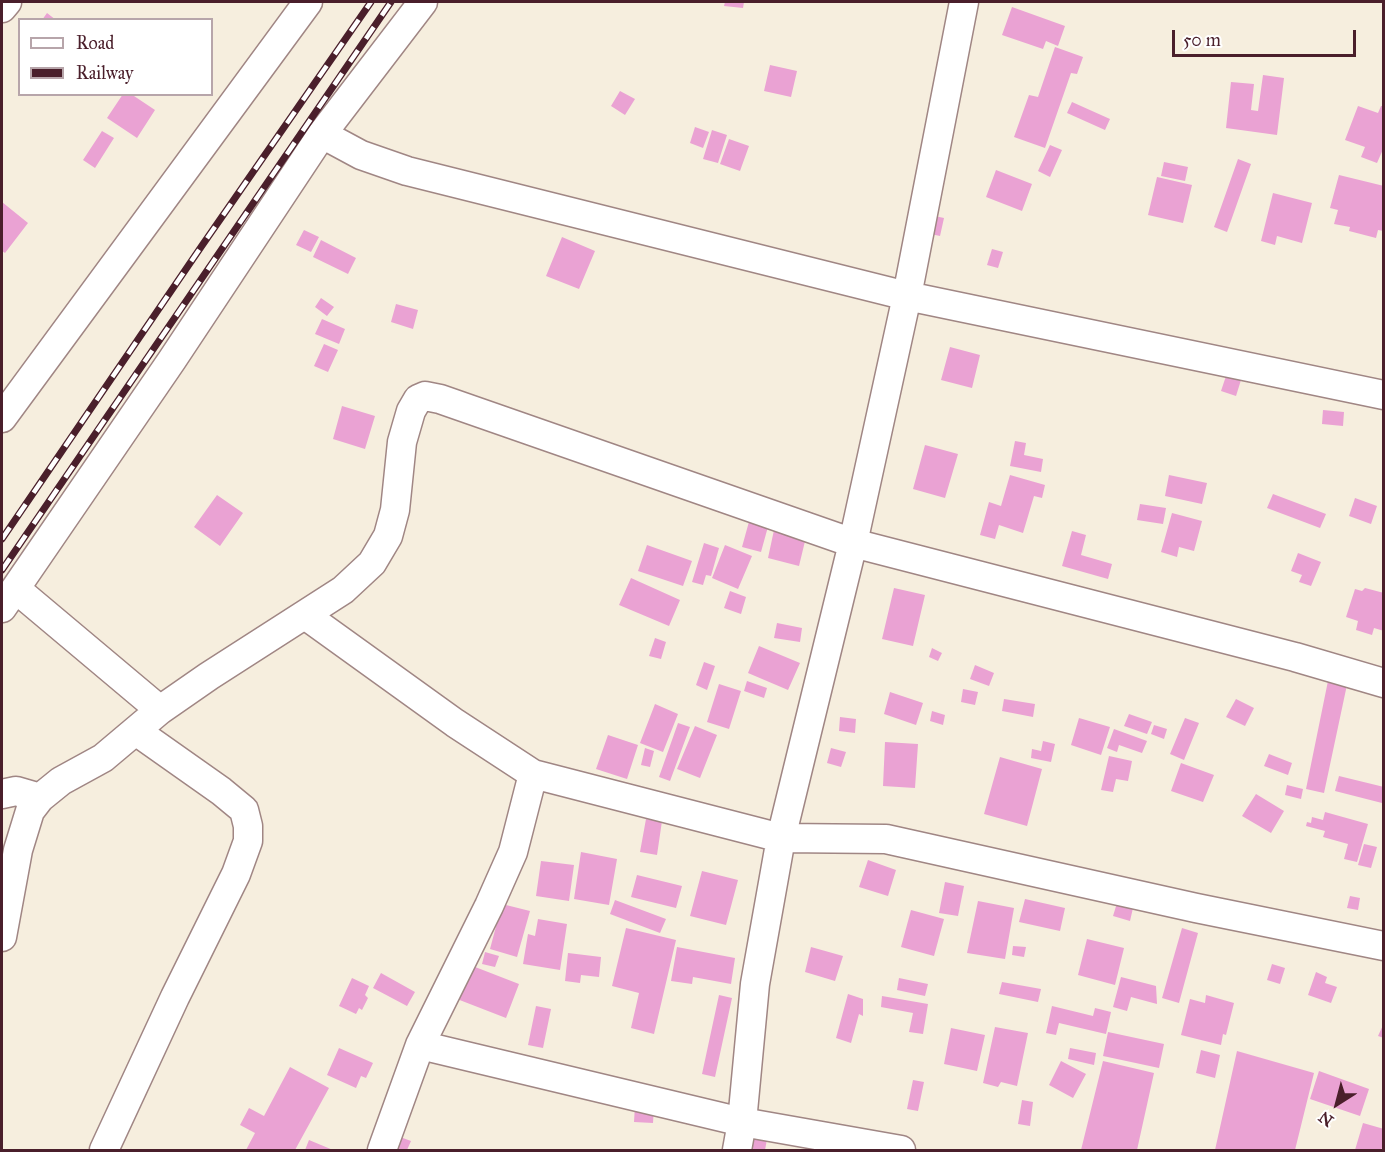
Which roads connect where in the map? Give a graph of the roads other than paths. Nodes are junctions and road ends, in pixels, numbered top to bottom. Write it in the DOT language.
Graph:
graph roads {
  1 [pos="7,2"];
  2 [pos="308,2"];
  3 [pos="423,2"];
  4 [pos="964,2"];
  5 [pos="2,8"];
  6 [pos="322,134"];
  7 [pos="907,296"];
  8 [pos="1383,395"];
  9 [pos="2,418"];
  10 [pos="853,543"];
  11 [pos="9,598"];
  12 [pos="304,615"];
  13 [pos="1383,684"];
  14 [pos="160,710"];
  15 [pos="136,731"];
  16 [pos="533,774"];
  17 [pos="2,794"];
  18 [pos="40,798"];
  19 [pos="781,838"];
  20 [pos="2,937"];
  21 [pos="1383,946"];
  22 [pos="420,1045"];
  23 [pos="742,1122"];
  24 [pos="104,1150"];
  25 [pos="382,1150"];
  26 [pos="737,1150"];
  27 [pos="901,1150"];
  1 -- 5 [label="street"];
  2 -- 9 [label="street"];
  3 -- 6 [label="street"];
  4 -- 7 [label="street"];
  6 -- 7 [label="street"];
  6 -- 11 [label="street"];
  7 -- 8 [label="street"];
  7 -- 10 [label="street"];
  10 -- 12 [label="street"];
  10 -- 13 [label="street"];
  10 -- 19 [label="street"];
  11 -- 14 [label="street"];
  12 -- 14 [label="street"];
  12 -- 16 [label="street"];
  14 -- 15 [label="street"];
  15 -- 18 [label="street"];
  15 -- 24 [label="street"];
  16 -- 19 [label="street"];
  16 -- 22 [label="street"];
  17 -- 18 [label="street"];
  18 -- 20 [label="street"];
  19 -- 21 [label="street"];
  19 -- 23 [label="street"];
  22 -- 23 [label="street"];
  22 -- 25 [label="street"];
  23 -- 26 [label="street"];
  23 -- 27 [label="street"];
}
